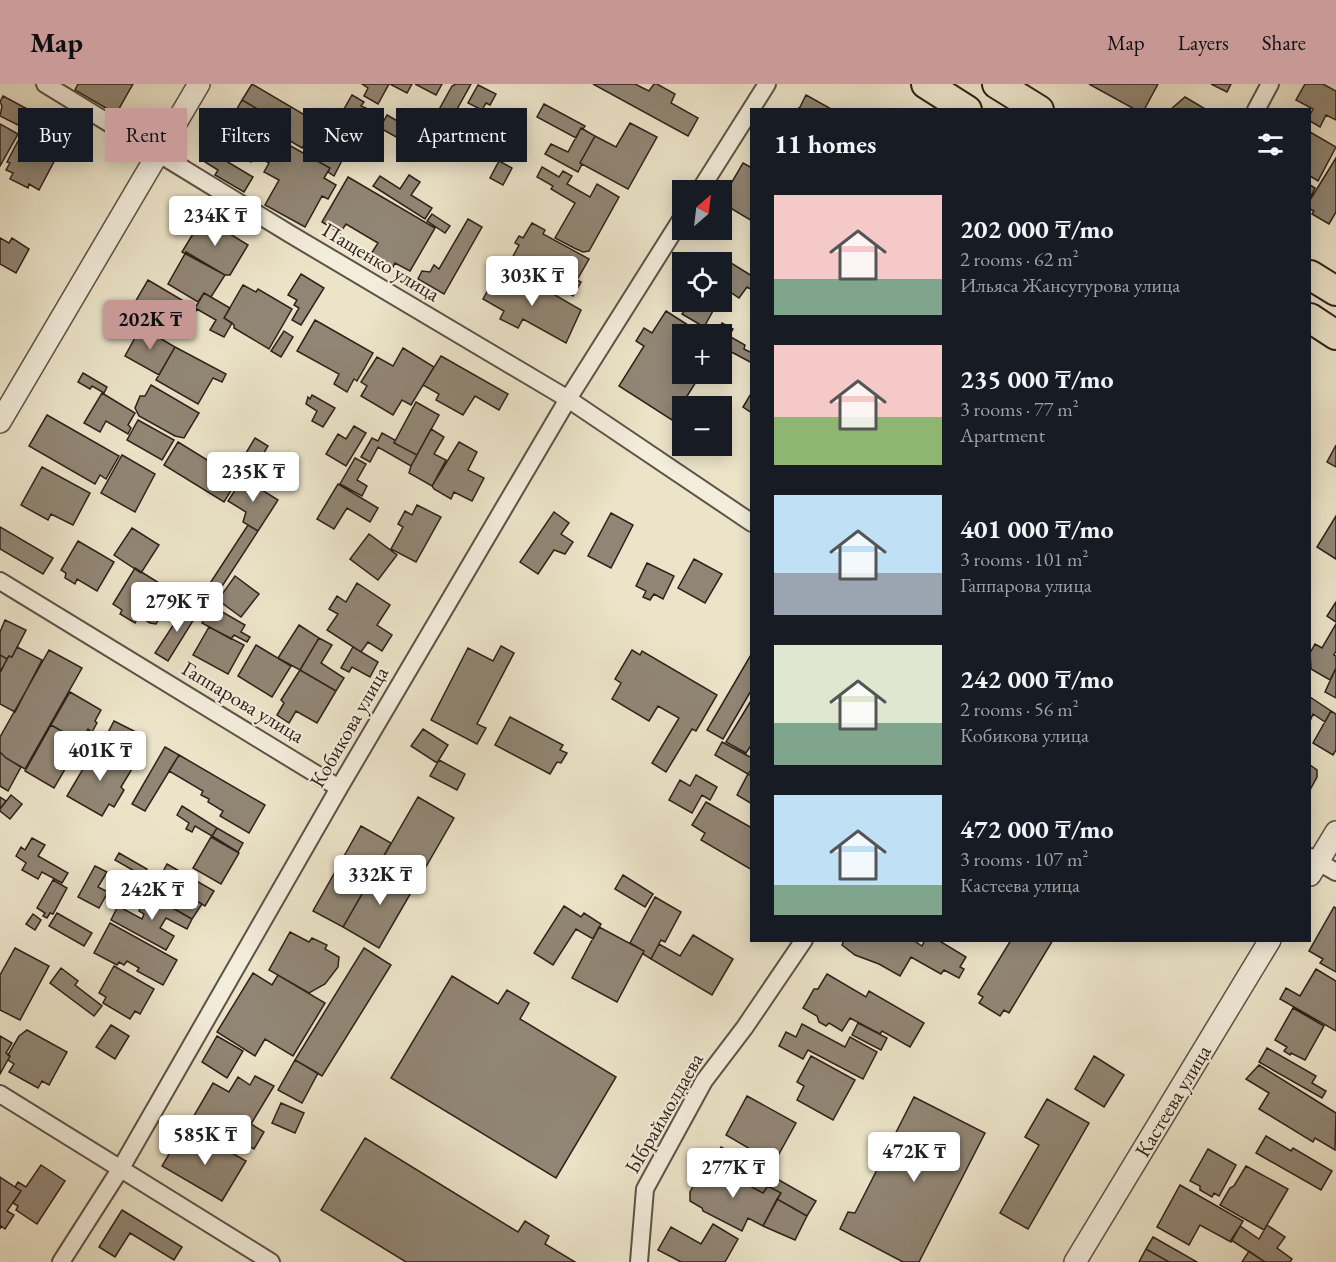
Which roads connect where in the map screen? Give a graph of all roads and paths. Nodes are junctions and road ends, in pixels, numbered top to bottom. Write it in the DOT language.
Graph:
graph roads {
  1 [pos="45,84"];
  2 [pos="199,84"];
  3 [pos="767,84"];
  4 [pos="926,84"];
  5 [pos="997,84"];
  6 [pos="1270,84"];
  7 [pos="185,108"];
  8 [pos="752,108"];
  9 [pos="964,108"];
  10 [pos="1036,108"];
  11 [pos="1257,108"];
  12 [pos="750,111"];
  13 [pos="105,121"];
  14 [pos="153,162"];
  15 [pos="173,162"];
  16 [pos="706,180"];
  17 [pos="672,234"];
  18 [pos="1311,276"];
  19 [pos="1336,291"];
  20 [pos="1311,319"];
  21 [pos="1336,334"];
  22 [pos="568,399"];
  23 [pos="0,422"];
  24 [pos="750,522"];
  25 [pos="0,580"];
  26 [pos="339,788"];
  27 [pos="1336,832"];
  28 [pos="1318,867"];
  29 [pos="803,942"];
  30 [pos="1269,942"];
  31 [pos="0,1094"];
  32 [pos="121,1168"];
  33 [pos="61,1262"];
  34 [pos="271,1262"];
  35 [pos="639,1262"];
  36 [pos="1075,1262"];
  1 -- 13 [label="street, Пащенко улица"];
  2 -- 7 [label="street"];
  3 -- 8 [label="street"];
  4 -- 9 [label="highway"];
  5 -- 10 [label="highway"];
  6 -- 11 [label="street"];
  12 -- 16 [label="street"];
  14 -- 23 [label="street"];
  15 -- 22 [label="street, Пащенко улица"];
  17 -- 22 [label="street, Кобикова улица"];
  18 -- 19 [label="highway"];
  20 -- 21 [label="highway"];
  22 -- 24 [label="street, Пащенко улица"];
  22 -- 26 [label="street, Кобикова улица"];
  25 -- 26 [label="street, Гаппарова улица"];
  26 -- 32 [label="street, Кобикова улица"];
  27 -- 28 [label="street"];
  29 -- 35 [label="street, Ыбраймолдаева"];
  30 -- 36 [label="street, Кастеева улица"];
  31 -- 32 [label="street"];
  32 -- 33 [label="street, Кобикова улица"];
  32 -- 34 [label="street"];
}
